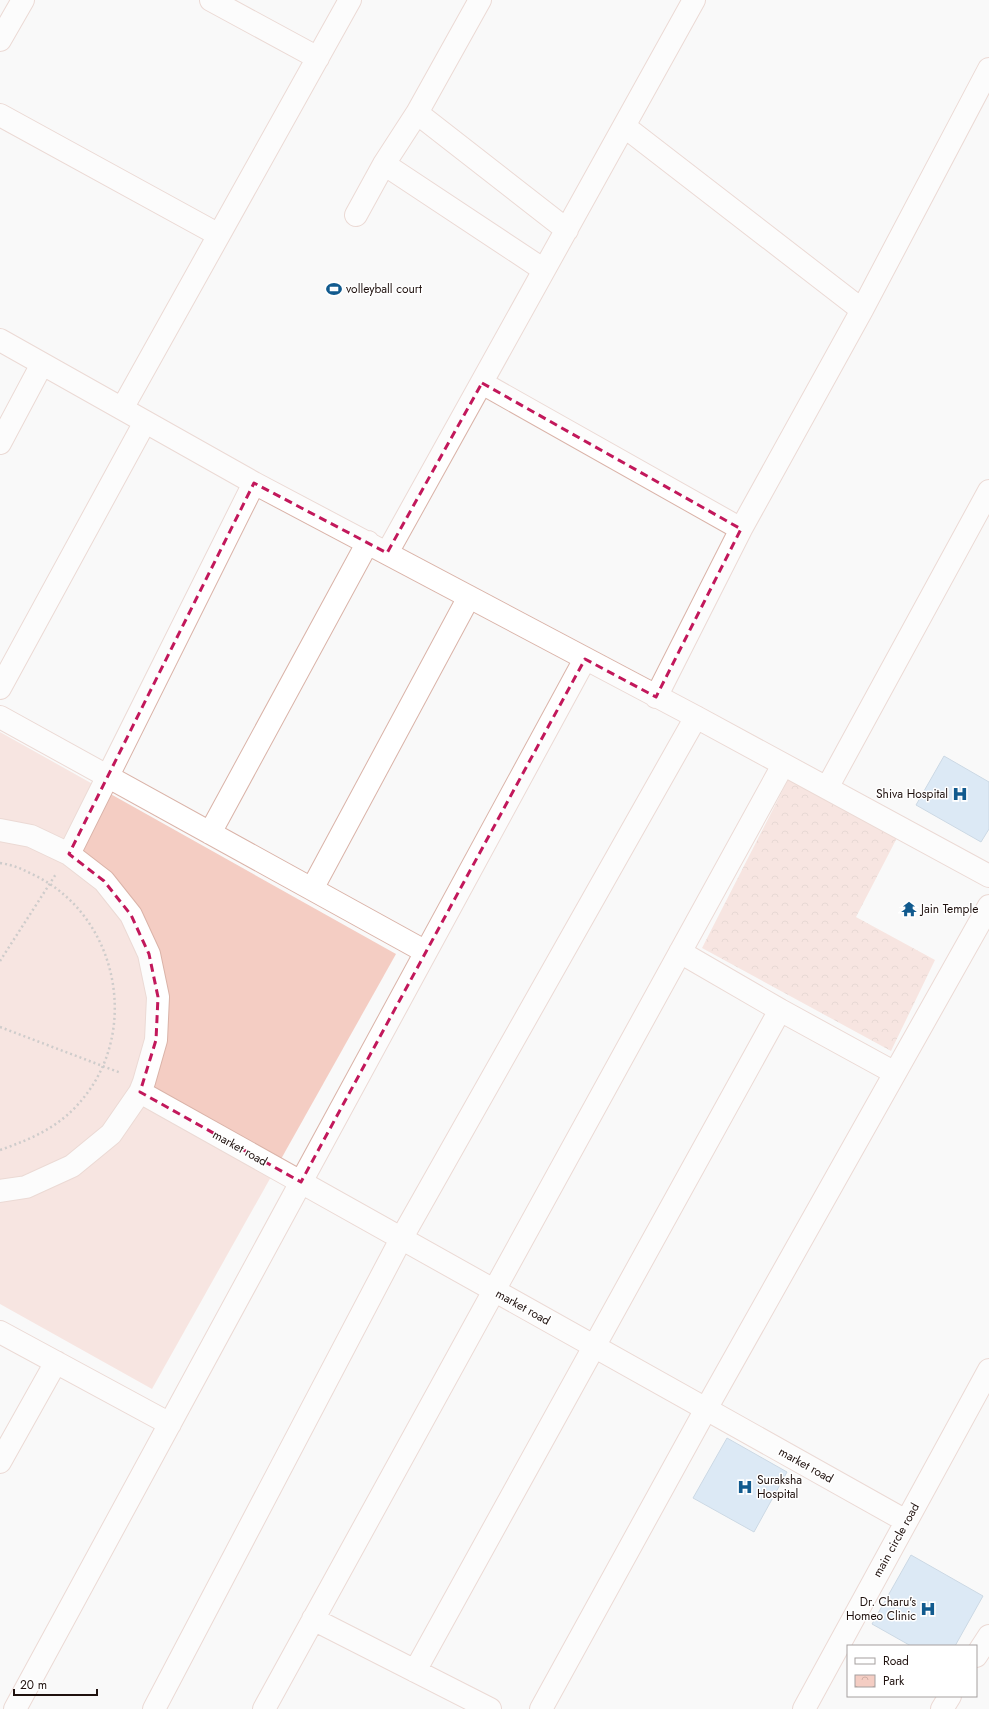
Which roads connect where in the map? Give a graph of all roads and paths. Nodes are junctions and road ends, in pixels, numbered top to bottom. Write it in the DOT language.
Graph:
graph roads {
  1 [pos="23,0"];
  2 [pos="211,0"];
  3 [pos="350,0"];
  4 [pos="480,0"];
  5 [pos="694,0"];
  6 [pos="0,40"];
  7 [pos="318,58"];
  8 [pos="989,69"];
  9 [pos="417,113"];
  10 [pos="0,115"];
  11 [pos="624,126"];
  12 [pos="384,164"];
  13 [pos="356,215"];
  14 [pos="567,230"];
  15 [pos="219,235"];
  16 [pos="544,270"];
  17 [pos="862,310"];
  18 [pos="0,340"];
  19 [pos="42,364"];
  20 [pos="482,383"];
  21 [pos="123,408"];
  22 [pos="145,422"];
  23 [pos="0,443"];
  24 [pos="254,483"];
  25 [pos="989,491"];
  26 [pos="741,529"];
  27 [pos="368,542"];
  28 [pos="387,553"];
  29 [pos="469,597"];
  30 [pos="585,659"];
  31 [pos="0,688"];
  32 [pos="656,697"];
  33 [pos="0,717"];
  34 [pos="696,717"];
  35 [pos="783,765"];
  36 [pos="108,776"];
  37 [pos="827,788"];
  38 [pos="0,830"];
  39 [pos="210,833"];
  40 [pos="69,854"];
  41 [pos="0,863"];
  42 [pos="989,876"];
  43 [pos="50,883"];
  44 [pos="312,889"];
  45 [pos="989,906"];
  46 [pos="426,952"];
  47 [pos="680,952"];
  48 [pos="0,961"];
  49 [pos="780,1010"];
  50 [pos="0,1027"];
  51 [pos="103,1067"];
  52 [pos="895,1073"];
  53 [pos="142,1087"];
  54 [pos="0,1150"];
  55 [pos="301,1182"];
  56 [pos="0,1191"];
  57 [pos="401,1239"];
  58 [pos="494,1290"];
  59 [pos="0,1332"];
  60 [pos="594,1346"];
  61 [pos="56,1362"];
  62 [pos="989,1370"];
  63 [pos="706,1409"];
  64 [pos="170,1424"];
  65 [pos="0,1462"];
  66 [pos="906,1521"];
  67 [pos="314,1619"];
  68 [pos="989,1636"];
  69 [pos="977,1654"];
  70 [pos="415,1671"];
  71 [pos="949,1697"];
  72 [pos="15,1709"];
  73 [pos="154,1709"];
  74 [pos="264,1709"];
  75 [pos="490,1709"];
  76 [pos="541,1709"];
  77 [pos="804,1709"];
  78 [pos="942,1709"];
  1 -- 6 [label="street"];
  2 -- 7 [label="street"];
  3 -- 7 [label="street"];
  4 -- 9 [label="street"];
  5 -- 11 [label="street"];
  7 -- 15 [label="street"];
  8 -- 17 [label="street"];
  9 -- 12 [label="street"];
  9 -- 14 [label="street"];
  10 -- 15 [label="street"];
  11 -- 14 [label="street"];
  11 -- 17 [label="street"];
  12 -- 13 [label="street"];
  12 -- 16 [label="street"];
  14 -- 16 [label="street"];
  15 -- 21 [label="street"];
  16 -- 20 [label="street"];
  17 -- 26 [label="street"];
  18 -- 19 [label="street"];
  19 -- 21 [label="street"];
  19 -- 23 [label="street"];
  20 -- 26 [label="street"];
  20 -- 28 [label="street"];
  21 -- 22 [label="street"];
  22 -- 24 [label="street"];
  22 -- 31 [label="street"];
  24 -- 27 [label="street"];
  24 -- 36 [label="street"];
  25 -- 37 [label="street"];
  26 -- 32 [label="street"];
  27 -- 28 [label="street"];
  27 -- 39 [label="street"];
  28 -- 29 [label="street"];
  29 -- 30 [label="street"];
  29 -- 44 [label="street"];
  30 -- 32 [label="street"];
  30 -- 46 [label="street"];
  32 -- 34 [label="street"];
  33 -- 36 [label="street"];
  34 -- 35 [label="street"];
  34 -- 57 [label="street"];
  35 -- 37 [label="street"];
  35 -- 47 [label="street"];
  36 -- 39 [label="street"];
  36 -- 40 [label="street"];
  37 -- 42 [label="street"];
  38 -- 40 [label="street"];
  39 -- 44 [label="street"];
  40 -- 53 [label="street"];
  41 -- 43 [label="path"];
  43 -- 48 [label="path"];
  43 -- 51 [label="path"];
  44 -- 46 [label="street"];
  45 -- 52 [label="street"];
  46 -- 55 [label="street"];
  47 -- 49 [label="street"];
  47 -- 58 [label="street"];
  49 -- 52 [label="street"];
  49 -- 60 [label="street"];
  50 -- 51 [label="path"];
  51 -- 53 [label="path"];
  51 -- 54 [label="path"];
  52 -- 63 [label="street"];
  53 -- 55 [label="street, market road"];
  53 -- 56 [label="street"];
  55 -- 57 [label="street, market road"];
  55 -- 64 [label="street"];
  57 -- 58 [label="street, market road"];
  57 -- 73 [label="street"];
  58 -- 60 [label="street, market road"];
  58 -- 67 [label="street"];
  59 -- 61 [label="street"];
  60 -- 63 [label="street, market road"];
  60 -- 70 [label="street"];
  61 -- 64 [label="street"];
  61 -- 65 [label="street"];
  62 -- 66 [label="street, main circle road"];
  63 -- 66 [label="street, market road"];
  63 -- 76 [label="street"];
  64 -- 72 [label="street"];
  66 -- 77 [label="street, main circle road"];
  67 -- 70 [label="street"];
  67 -- 74 [label="street"];
  68 -- 69 [label="street"];
  70 -- 75 [label="street"];
  71 -- 78 [label="street"];
}
